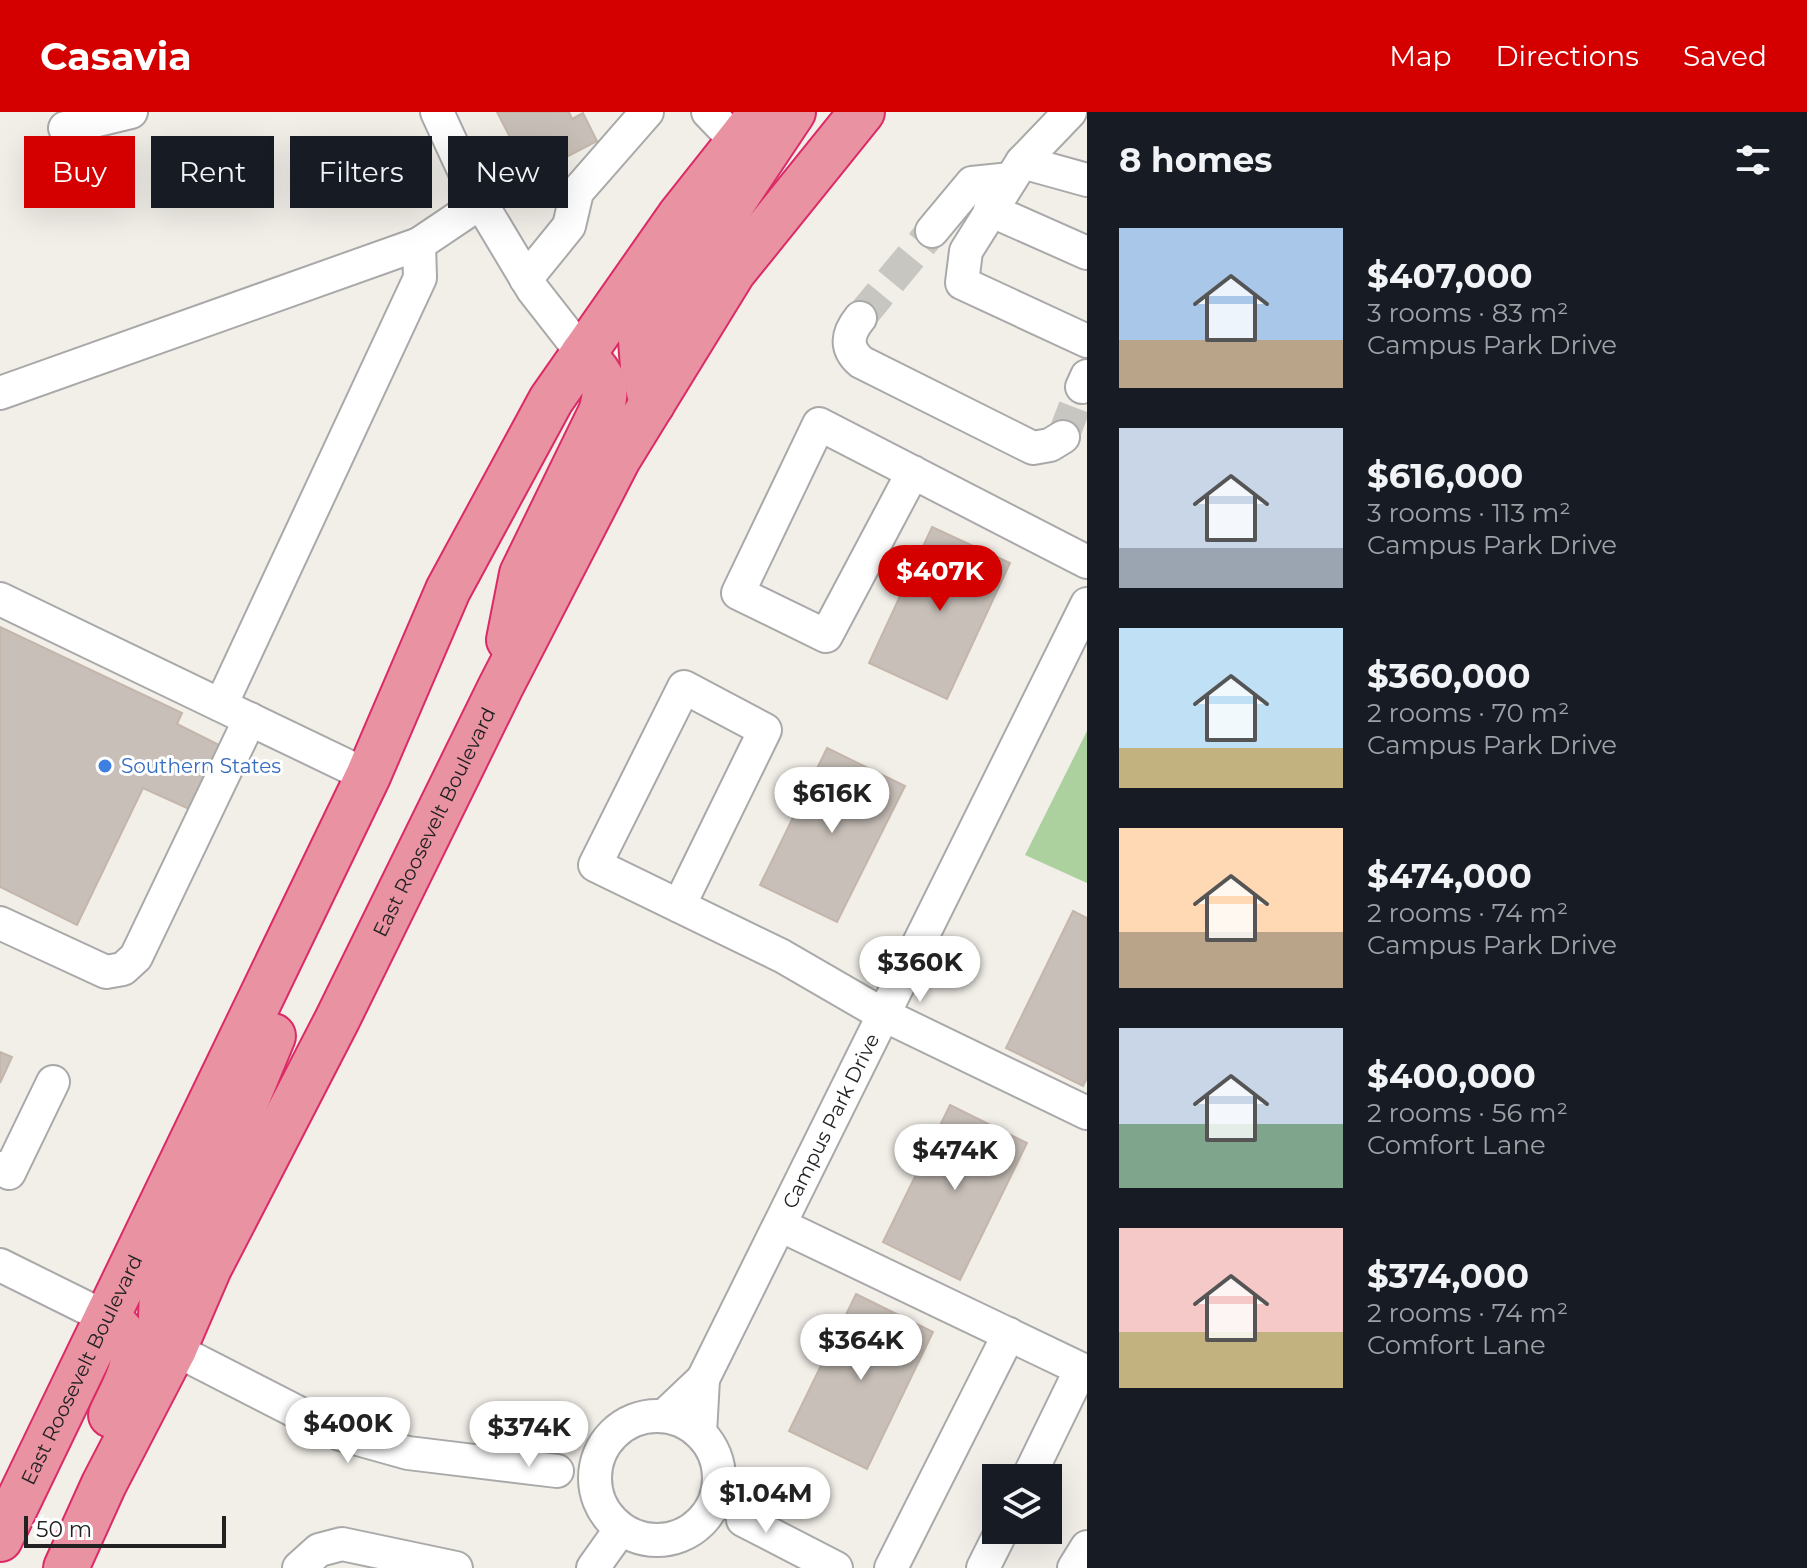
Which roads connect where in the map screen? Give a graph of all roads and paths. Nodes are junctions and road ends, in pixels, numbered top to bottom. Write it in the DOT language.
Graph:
graph roads {
  1 [pos="131,112"];
  2 [pos="437,112"];
  3 [pos="708,112"];
  4 [pos="793,112"];
  5 [pos="862,112"];
  6 [pos="1070,112"];
  7 [pos="630,119"];
  8 [pos="65,128"];
  9 [pos="448,136"];
  10 [pos="753,140"];
  11 [pos="1017,170"];
  12 [pos="1087,180"];
  13 [pos="473,208"];
  14 [pos="483,208"];
  15 [pos="990,210"];
  16 [pos="932,231"];
  17 [pos="419,244"];
  18 [pos="1087,253"];
  19 [pos="526,279"];
  20 [pos="860,318"];
  21 [pos="1087,341"];
  22 [pos="583,354"];
  23 [pos="0,393"];
  24 [pos="652,404"];
  25 [pos="1063,437"];
  26 [pos="913,472"];
  27 [pos="1087,562"];
  28 [pos="0,599"];
  29 [pos="1087,604"];
  30 [pos="501,686"];
  31 [pos="221,705"];
  32 [pos="250,719"];
  33 [pos="368,776"];
  34 [pos="316,880"];
  35 [pos="679,906"];
  36 [pos="0,923"];
  37 [pos="884,1015"];
  38 [pos="53,1082"];
  39 [pos="1087,1113"];
  40 [pos="0,1168"];
  41 [pos="780,1225"];
  42 [pos="0,1265"];
  43 [pos="107,1318"];
  44 [pos="1009,1334"];
  45 [pos="174,1349"];
  46 [pos="703,1379"];
  47 [pos="664,1416"];
  48 [pos="700,1433"];
  49 [pos="598,1456"];
  50 [pos="1035,1464"];
  51 [pos="557,1471"];
  52 [pos="718,1490"];
  53 [pos="597,1497"];
  54 [pos="743,1520"];
  55 [pos="620,1530"];
  56 [pos="691,1530"];
  57 [pos="0,1539"];
  58 [pos="995,1544"];
  59 [pos="1087,1547"];
  60 [pos="44,1568"];
  61 [pos="66,1568"];
  62 [pos="299,1568"];
  63 [pos="456,1568"];
  64 [pos="593,1568"];
  65 [pos="836,1568"];
  66 [pos="891,1568"];
  67 [pos="983,1568"];
  68 [pos="1074,1568"];
  1 -- 8 [label="street"];
  2 -- 9 [label="street"];
  3 -- 10 [label="street"];
  4 -- 10 [label="highway"];
  5 -- 24 [label="highway, East Roosevelt Boulevard"];
  6 -- 11 [label="street"];
  7 -- 19 [label="street"];
  10 -- 22 [label="highway, East Roosevelt Boulevard"];
  10 -- 24 [label="highway"];
  11 -- 12 [label="street"];
  11 -- 15 [label="street"];
  11 -- 16 [label="street"];
  13 -- 17 [label="street"];
  14 -- 19 [label="street"];
  15 -- 18 [label="street"];
  15 -- 21 [label="street"];
  17 -- 23 [label="street"];
  17 -- 31 [label="street"];
  19 -- 22 [label="street"];
  20 -- 25 [label="street"];
  22 -- 30 [label="highway"];
  22 -- 33 [label="highway, East Roosevelt Boulevard"];
  24 -- 30 [label="highway, East Roosevelt Boulevard"];
  26 -- 26 [label="street"];
  26 -- 27 [label="street"];
  28 -- 31 [label="street"];
  29 -- 37 [label="street, Campus Park Drive"];
  30 -- 45 [label="highway, East Roosevelt Boulevard"];
  31 -- 32 [label="street"];
  32 -- 33 [label="street"];
  32 -- 36 [label="street"];
  33 -- 34 [label="highway, East Roosevelt Boulevard"];
  34 -- 43 [label="highway, East Roosevelt Boulevard"];
  34 -- 45 [label="highway"];
  35 -- 35 [label="street"];
  35 -- 37 [label="street"];
  37 -- 39 [label="street"];
  37 -- 41 [label="street, Campus Park Drive"];
  38 -- 40 [label="street"];
  41 -- 44 [label="street"];
  41 -- 46 [label="street, Campus Park Drive"];
  42 -- 43 [label="street"];
  43 -- 57 [label="highway, East Roosevelt Boulevard"];
  43 -- 60 [label="highway"];
  44 -- 50 [label="street"];
  44 -- 66 [label="street"];
  45 -- 51 [label="street"];
  45 -- 61 [label="highway, East Roosevelt Boulevard"];
  46 -- 47 [label="street, Campus Park Drive"];
  46 -- 48 [label="street, Campus Park Drive"];
  47 -- 48 [label="street"];
  47 -- 49 [label="street"];
  48 -- 52 [label="street"];
  49 -- 51 [label="street"];
  49 -- 53 [label="street"];
  51 -- 53 [label="street"];
  52 -- 54 [label="street"];
  52 -- 56 [label="street"];
  53 -- 55 [label="street"];
  54 -- 56 [label="street"];
  54 -- 65 [label="street"];
  55 -- 56 [label="street"];
  55 -- 64 [label="street"];
  58 -- 67 [label="street"];
  59 -- 68 [label="street"];
  62 -- 63 [label="street"];
}
